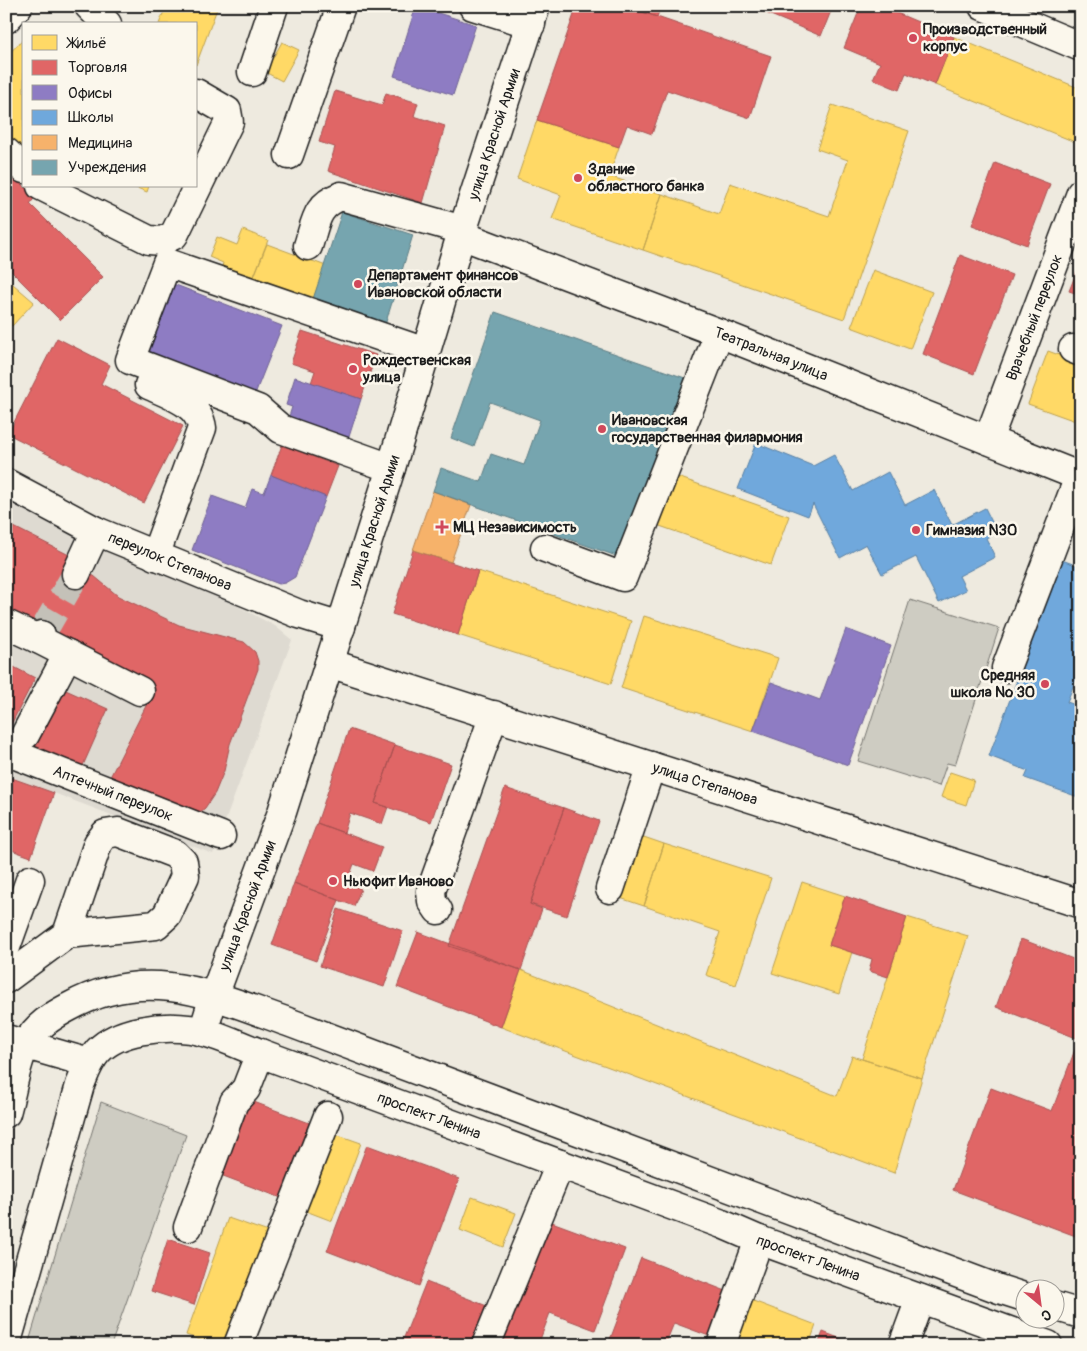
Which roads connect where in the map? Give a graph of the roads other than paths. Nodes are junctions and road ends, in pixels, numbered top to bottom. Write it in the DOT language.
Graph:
graph roads {
  1 [pos="18,6"];
  2 [pos="89,6"];
  3 [pos="274,6"];
  4 [pos="341,6"];
  5 [pos="473,6"];
  6 [pos="983,6"];
  7 [pos="533,15"];
  8 [pos="6,19"];
  9 [pos="106,22"];
  10 [pos="1081,47"];
  11 [pos="252,72"];
  12 [pos="198,95"];
  13 [pos="6,152"];
  14 [pos="289,156"];
  15 [pos="22,167"];
  16 [pos="198,186"];
  17 [pos="45,188"];
  18 [pos="197,188"];
  19 [pos="1081,193"];
  20 [pos="462,233"];
  21 [pos="308,246"];
  22 [pos="719,333"];
  23 [pos="425,352"];
  24 [pos="119,370"];
  25 [pos="988,440"];
  26 [pos="391,468"];
  27 [pos="1080,477"];
  28 [pos="6,483"];
  29 [pos="96,531"];
  30 [pos="545,548"];
  31 [pos="155,556"];
  32 [pos="76,574"];
  33 [pos="6,624"];
  34 [pos="341,627"];
  35 [pos="68,654"];
  36 [pos="329,663"];
  37 [pos="1006,668"];
  38 [pos="140,691"];
  39 [pos="494,716"];
  40 [pos="16,743"];
  41 [pos="651,766"];
  42 [pos="221,836"];
  43 [pos="30,880"];
  44 [pos="610,889"];
  45 [pos="1081,904"];
  46 [pos="438,910"];
  47 [pos="67,934"];
  48 [pos="6,947"];
  49 [pos="6,979"];
  50 [pos="214,996"];
  51 [pos="203,1032"];
  52 [pos="16,1042"];
  53 [pos="260,1052"];
  54 [pos="89,1063"];
  55 [pos="6,1113"];
  56 [pos="328,1116"];
  57 [pos="560,1164"];
  58 [pos="188,1227"];
  59 [pos="759,1240"];
  60 [pos="1014,1294"];
  61 [pos="920,1299"];
  62 [pos="1064,1309"];
  63 [pos="1081,1314"];
  64 [pos="6,1345"];
  65 [pos="238,1345"];
  66 [pos="486,1345"];
  67 [pos="721,1345"];
  68 [pos="903,1345"];
  69 [pos="1048,1345"];
  1 -- 8 [label="main road"];
  2 -- 9 [label="main road"];
  3 -- 11 [label="main road"];
  4 -- 14 [label="main road"];
  5 -- 7 [label="main road"];
  6 -- 10 [label="main road"];
  7 -- 20 [label="main road, улица Красной Армии"];
  12 -- 16 [label="main road"];
  13 -- 15 [label="main road"];
  17 -- 18 [label="main road"];
  19 -- 25 [label="main road, Врачебный переулок"];
  20 -- 21 [label="main road, Театральная улица"];
  20 -- 22 [label="main road, Театральная улица"];
  20 -- 23 [label="main road, улица Красной Армии"];
  22 -- 25 [label="main road, Театральная улица"];
  22 -- 30 [label="main road"];
  23 -- 26 [label="main road, улица Красной Армии"];
  23 -- 26 [label="main road"];
  24 -- 31 [label="main road"];
  25 -- 27 [label="main road, Театральная улица"];
  26 -- 34 [label="main road, улица Красной Армии"];
  27 -- 37 [label="main road"];
  28 -- 29 [label="main road, переулок Степанова"];
  29 -- 31 [label="main road, переулок Степанова"];
  29 -- 32 [label="main road"];
  31 -- 34 [label="main road, переулок Степанова"];
  33 -- 35 [label="main road"];
  34 -- 36 [label="main road, улица Красной Армии"];
  35 -- 38 [label="main road"];
  35 -- 40 [label="main road"];
  36 -- 39 [label="main road, улица Степанова"];
  36 -- 50 [label="main road, улица Красной Армии"];
  39 -- 41 [label="main road, улица Степанова"];
  39 -- 46 [label="main road"];
  40 -- 42 [label="main road, Аптечный переулок"];
  41 -- 44 [label="main road"];
  41 -- 45 [label="main road, улица Степанова"];
  43 -- 48 [label="main road"];
  47 -- 47 [label="main road"];
  47 -- 49 [label="main road"];
  50 -- 51 [label="main road, улица Красной Армии"];
  50 -- 52 [label="main road"];
  50 -- 60 [label="main road"];
  51 -- 53 [label="main road, проспект Ленина"];
  51 -- 54 [label="main road, проспект Ленина"];
  52 -- 54 [label="main road"];
  52 -- 55 [label="main road"];
  53 -- 57 [label="main road, проспект Ленина"];
  53 -- 58 [label="main road"];
  54 -- 64 [label="main road, проспект Ленина"];
  56 -- 65 [label="main road"];
  57 -- 59 [label="main road, проспект Ленина"];
  57 -- 66 [label="main road"];
  59 -- 61 [label="main road, проспект Ленина"];
  59 -- 67 [label="main road"];
  61 -- 68 [label="main road"];
  61 -- 69 [label="main road, проспект Ленина"];
  62 -- 63 [label="main road"];
}
